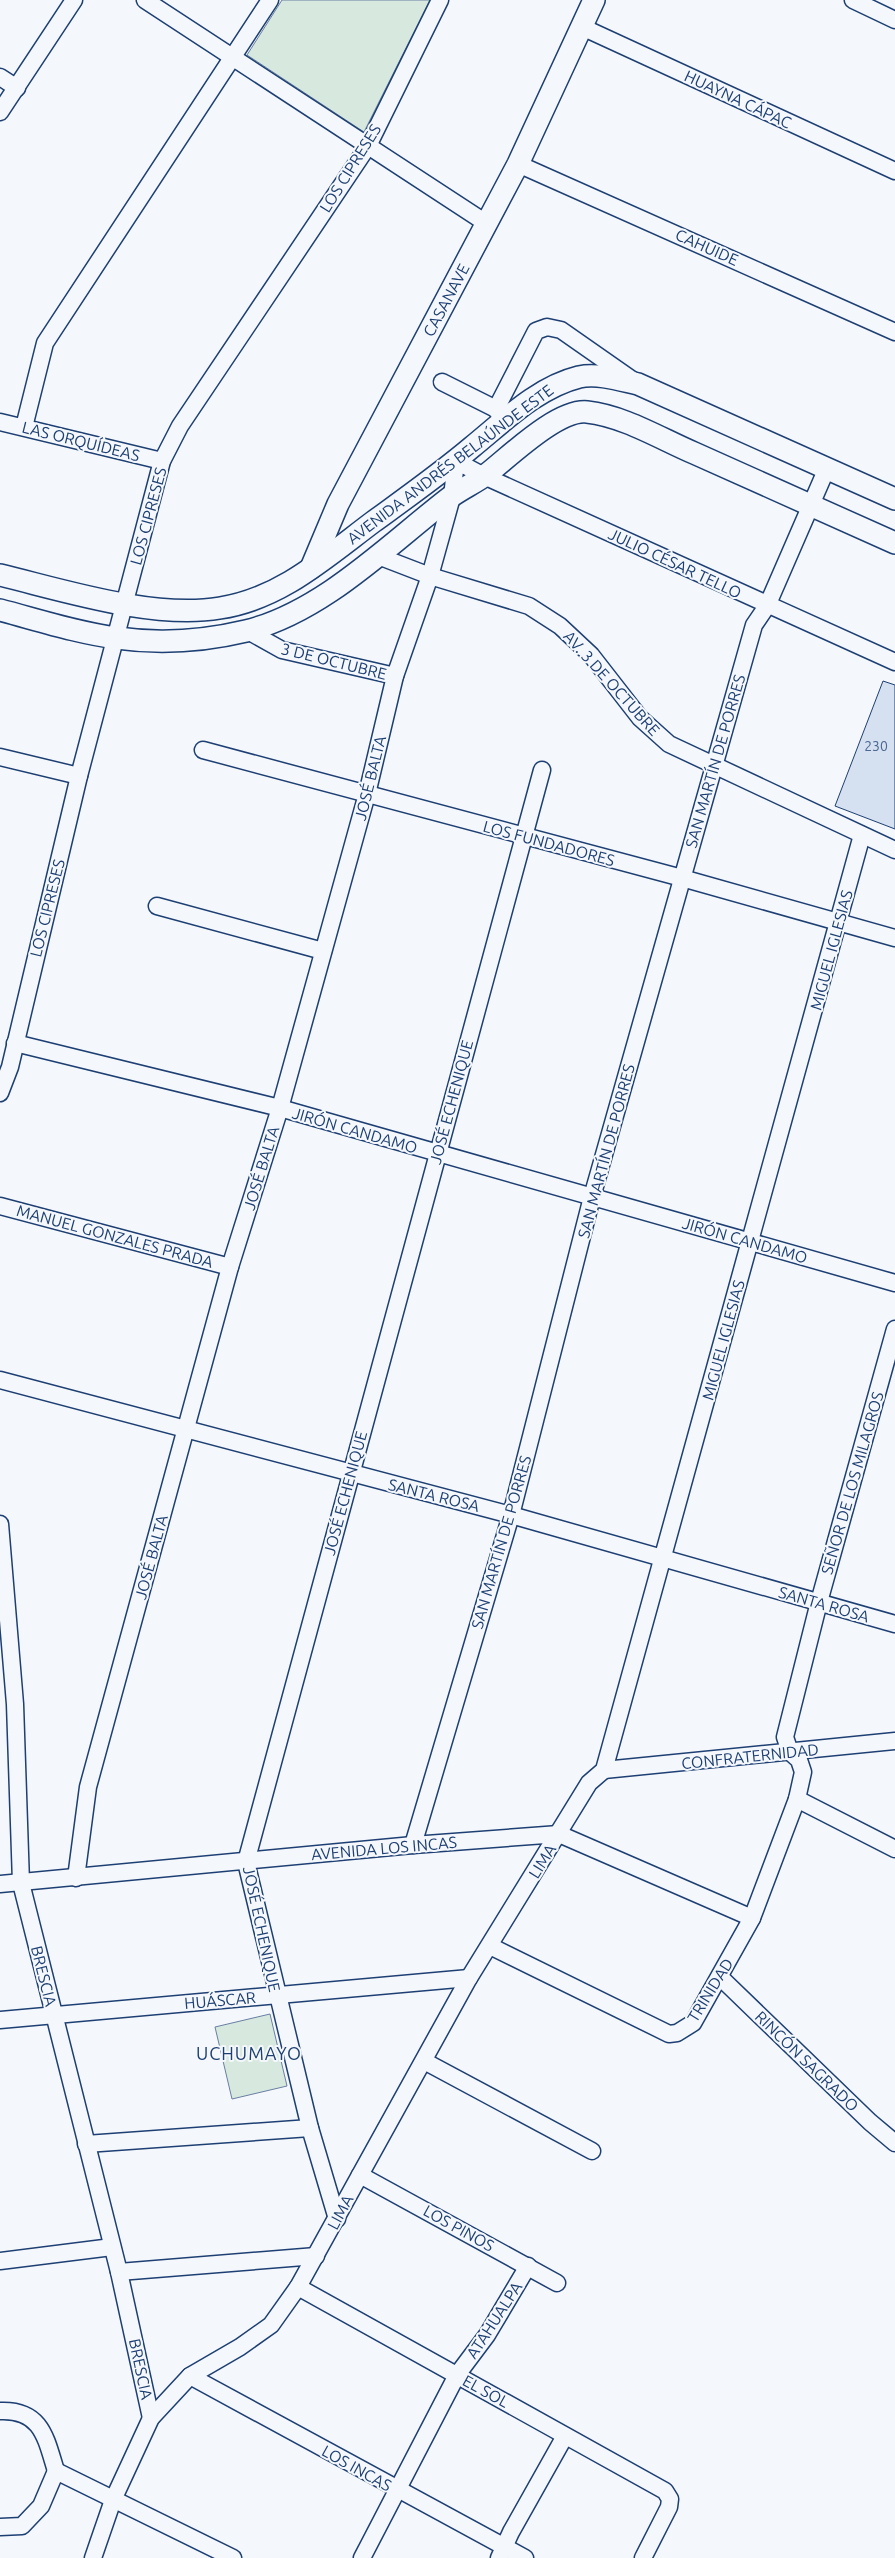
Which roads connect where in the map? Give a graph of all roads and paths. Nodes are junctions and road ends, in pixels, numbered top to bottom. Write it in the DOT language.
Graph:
graph roads {
  1 [pos="74,0"];
  2 [pos="146,0"];
  3 [pos="270,0"];
  4 [pos="440,0"];
  5 [pos="594,0"];
  6 [pos="853,0"];
  7 [pos="895,20"];
  8 [pos="582,27"];
  9 [pos="232,57"];
  10 [pos="0,77"];
  11 [pos="16,88"];
  12 [pos="0,112"];
  13 [pos="368,146"];
  14 [pos="518,164"];
  15 [pos="895,171"];
  16 [pos="486,223"];
  17 [pos="895,332"];
  18 [pos="442,382"];
  19 [pos="638,384"];
  20 [pos="500,415"];
  21 [pos="0,422"];
  22 [pos="24,427"];
  23 [pos="456,460"];
  24 [pos="162,461"];
  25 [pos="827,468"];
  26 [pos="484,476"];
  27 [pos="452,497"];
  28 [pos="895,499"];
  29 [pos="811,506"];
  30 [pos="895,543"];
  31 [pos="378,556"];
  32 [pos="311,568"];
  33 [pos="0,576"];
  34 [pos="430,576"];
  35 [pos="315,600"];
  36 [pos="125,605"];
  37 [pos="767,606"];
  38 [pos="0,610"];
  39 [pos="248,631"];
  40 [pos="115,638"];
  41 [pos="895,662"];
  42 [pos="395,676"];
  43 [pos="203,750"];
  44 [pos="0,756"];
  45 [pos="714,766"];
  46 [pos="542,770"];
  47 [pos="78,776"];
  48 [pos="367,794"];
  49 [pos="862,835"];
  50 [pos="524,836"];
  51 [pos="895,850"];
  52 [pos="682,878"];
  53 [pos="158,906"];
  54 [pos="838,923"];
  55 [pos="895,938"];
  56 [pos="323,951"];
  57 [pos="15,1043"];
  58 [pos="0,1093"];
  59 [pos="280,1108"];
  60 [pos="437,1152"];
  61 [pos="592,1197"];
  62 [pos="0,1206"];
  63 [pos="750,1240"];
  64 [pos="230,1267"];
  65 [pos="895,1283"];
  66 [pos="895,1329"];
  67 [pos="0,1380"];
  68 [pos="186,1428"];
  69 [pos="350,1474"];
  70 [pos="511,1515"];
  71 [pos="0,1524"];
  72 [pos="664,1558"];
  73 [pos="819,1602"];
  74 [pos="895,1624"];
  75 [pos="895,1741"];
  76 [pos="790,1752"];
  77 [pos="604,1770"];
  78 [pos="797,1799"];
  79 [pos="559,1834"];
  80 [pos="413,1845"];
  81 [pos="895,1849"];
  82 [pos="246,1862"];
  83 [pos="76,1878"];
  84 [pos="21,1883"];
  85 [pos="0,1884"];
  86 [pos="752,1918"];
  87 [pos="490,1946"];
  88 [pos="470,1978"];
  89 [pos="720,1978"];
  90 [pos="276,1995"];
  91 [pos="53,2015"];
  92 [pos="0,2020"];
  93 [pos="424,2061"];
  94 [pos="310,2128"];
  95 [pos="895,2143"];
  96 [pos="86,2144"];
  97 [pos="592,2151"];
  98 [pos="360,2175"];
  99 [pos="337,2219"];
  100 [pos="112,2247"];
  101 [pos="316,2256"];
  102 [pos="0,2261"];
  103 [pos="528,2266"];
  104 [pos="119,2272"];
  105 [pos="557,2283"];
  106 [pos="298,2287"];
  107 [pos="458,2375"];
  108 [pos="190,2376"];
  109 [pos="0,2411"];
  110 [pos="151,2418"];
  111 [pos="565,2436"];
  112 [pos="56,2471"];
  113 [pos="397,2490"];
  114 [pos="114,2500"];
  115 [pos="0,2528"];
  116 [pos="502,2552"];
  117 [pos="229,2557"];
  118 [pos="93,2558"];
  119 [pos="362,2558"];
  120 [pos="525,2558"];
  121 [pos="643,2558"];
  1 -- 11 [label="street"];
  2 -- 9 [label="street"];
  3 -- 9 [label="street"];
  4 -- 13 [label="street, LOS CIPRESES"];
  5 -- 8 [label="street, CASANAVE"];
  6 -- 7 [label="street"];
  8 -- 14 [label="street, CASANAVE"];
  8 -- 15 [label="street, HUAYNA CÁPAC"];
  9 -- 13 [label="street"];
  9 -- 22 [label="street"];
  10 -- 11 [label="street"];
  11 -- 12 [label="street"];
  13 -- 16 [label="street"];
  13 -- 24 [label="street, LOS CIPRESES"];
  14 -- 16 [label="street, CASANAVE"];
  14 -- 17 [label="street, CAHUIDE"];
  16 -- 32 [label="street, CASANAVE"];
  18 -- 20 [label="street"];
  19 -- 20 [label="street, AVENIDA ANDRÉS BELAÚNDE ESTE"];
  19 -- 20 [label="street"];
  19 -- 25 [label="street, AVENIDA ANDRÉS BELAÚNDE ESTE"];
  20 -- 23 [label="street, AVENIDA ANDRÉS BELAÚNDE ESTE"];
  21 -- 22 [label="street, LAS ORQUÍDEAS"];
  22 -- 24 [label="street, LAS ORQUÍDEAS"];
  23 -- 26 [label="street, JULIO CÉSAR TELLO"];
  23 -- 27 [label="street, JOSÉ BALTA"];
  23 -- 32 [label="street, AVENIDA ANDRÉS BELAÚNDE ESTE"];
  24 -- 36 [label="street, LOS CIPRESES"];
  25 -- 28 [label="street, AVENIDA ANDRÉS BELAÚNDE ESTE"];
  25 -- 29 [label="street, SAN MARTÍN DE PORRES"];
  26 -- 27 [label="street, AVENIDA ANDRÉS BELAÚNDE ESTE"];
  26 -- 29 [label="street, AVENIDA ANDRÉS BELAÚNDE ESTE"];
  26 -- 37 [label="street, JULIO CÉSAR TELLO"];
  27 -- 31 [label="street, AVENIDA ANDRÉS BELAÚNDE ESTE"];
  27 -- 34 [label="street, JOSÉ BALTA"];
  29 -- 30 [label="street, AVENIDA ANDRÉS BELAÚNDE ESTE"];
  29 -- 37 [label="street, SAN MARTÍN DE PORRES"];
  31 -- 34 [label="street, AV. 3 DE OCTUBRE"];
  31 -- 35 [label="street, AVENIDA ANDRÉS BELAÚNDE ESTE"];
  32 -- 35 [label="street, CASANAVE"];
  32 -- 36 [label="street, AVENIDA ANDRÉS BELAÚNDE ESTE"];
  33 -- 36 [label="street, AVENIDA ANDRÉS BELAÚNDE ESTE"];
  34 -- 42 [label="street, JOSÉ BALTA"];
  34 -- 45 [label="street, AV. 3 DE OCTUBRE"];
  35 -- 39 [label="street, AVENIDA ANDRÉS BELAÚNDE ESTE"];
  36 -- 40 [label="street, LOS CIPRESES"];
  37 -- 41 [label="street, JULIO CÉSAR TELLO"];
  37 -- 45 [label="street, SAN MARTÍN DE PORRES"];
  38 -- 40 [label="street, AVENIDA ANDRÉS BELAÚNDE ESTE"];
  39 -- 40 [label="street, AVENIDA ANDRÉS BELAÚNDE ESTE"];
  39 -- 42 [label="street, 3 DE OCTUBRE"];
  40 -- 47 [label="street, LOS CIPRESES"];
  42 -- 48 [label="street, JOSÉ BALTA"];
  43 -- 48 [label="street, LOS FUNDADORES"];
  44 -- 47 [label="street"];
  45 -- 49 [label="street, AV. 3 DE OCTUBRE"];
  45 -- 52 [label="street, SAN MARTÍN DE PORRES"];
  46 -- 50 [label="street, JOSÉ ECHENIQUE"];
  47 -- 57 [label="street, LOS CIPRESES"];
  48 -- 50 [label="street, LOS FUNDADORES"];
  48 -- 56 [label="street, JOSÉ BALTA"];
  49 -- 51 [label="street, AV. 3 DE OCTUBRE"];
  49 -- 54 [label="street, MIGUEL IGLESIAS"];
  50 -- 52 [label="street, LOS FUNDADORES"];
  50 -- 60 [label="street, JOSÉ ECHENIQUE"];
  52 -- 54 [label="street, LOS FUNDADORES"];
  52 -- 61 [label="street, SAN MARTÍN DE PORRES"];
  53 -- 56 [label="street"];
  54 -- 55 [label="street, LOS FUNDADORES"];
  54 -- 63 [label="street, MIGUEL IGLESIAS"];
  56 -- 59 [label="street, JOSÉ BALTA"];
  57 -- 58 [label="street, LOS CIPRESES"];
  57 -- 59 [label="street, JIRÓN CANDAMO"];
  59 -- 60 [label="street, JIRÓN CANDAMO"];
  59 -- 64 [label="street, JOSÉ BALTA"];
  60 -- 61 [label="street, JIRÓN CANDAMO"];
  60 -- 69 [label="street, JOSÉ ECHENIQUE"];
  61 -- 63 [label="street, JIRÓN CANDAMO"];
  61 -- 70 [label="street, SAN MARTÍN DE PORRES"];
  62 -- 64 [label="street, MANUEL GONZALES PRADA"];
  63 -- 65 [label="street, JIRÓN CANDAMO"];
  63 -- 72 [label="street, MIGUEL IGLESIAS"];
  64 -- 68 [label="street, JOSÉ BALTA"];
  66 -- 73 [label="street, SEÑOR DE LOS MILAGROS"];
  67 -- 68 [label="street, SANTA ROSA"];
  68 -- 69 [label="street, SANTA ROSA"];
  68 -- 83 [label="street, JOSÉ BALTA"];
  69 -- 70 [label="street, SANTA ROSA"];
  69 -- 82 [label="street, JOSÉ ECHENIQUE"];
  70 -- 72 [label="street, SANTA ROSA"];
  70 -- 80 [label="street, SAN MARTÍN DE PORRES"];
  71 -- 84 [label="street, BRESCIA"];
  72 -- 73 [label="street, SANTA ROSA"];
  72 -- 77 [label="street, MIGUEL IGLESIAS"];
  73 -- 74 [label="street, SANTA ROSA"];
  73 -- 76 [label="street, SEÑOR DE LOS MILAGROS"];
  75 -- 76 [label="street, CONFRATERNIDAD"];
  76 -- 77 [label="street, CONFRATERNIDAD"];
  76 -- 78 [label="street, TRINIDAD"];
  77 -- 79 [label="street, MIGUEL IGLESIAS"];
  78 -- 81 [label="street"];
  78 -- 86 [label="street, TRINIDAD"];
  79 -- 80 [label="street, AVENIDA LOS INCAS"];
  79 -- 86 [label="street, AVENIDA LOS INCAS"];
  79 -- 87 [label="street, LIMA"];
  80 -- 82 [label="street, AVENIDA LOS INCAS"];
  82 -- 83 [label="street, AVENIDA LOS INCAS"];
  82 -- 90 [label="street, JOSÉ ECHENIQUE"];
  83 -- 84 [label="street, AVENIDA LOS INCAS"];
  84 -- 85 [label="street, AVENIDA LOS INCAS"];
  84 -- 91 [label="street, BRESCIA"];
  86 -- 89 [label="street, TRINIDAD"];
  87 -- 88 [label="street, LIMA"];
  87 -- 89 [label="street, TRINIDAD"];
  88 -- 90 [label="street, HUÁSCAR"];
  88 -- 93 [label="street, LIMA"];
  89 -- 95 [label="street, RINCÓN SAGRADO"];
  90 -- 91 [label="street, HUÁSCAR"];
  90 -- 94 [label="street, JOSÉ ECHENIQUE"];
  91 -- 92 [label="street, HUÁSCAR"];
  91 -- 96 [label="street, BRESCIA"];
  93 -- 97 [label="street"];
  93 -- 98 [label="street, LIMA"];
  94 -- 96 [label="street"];
  94 -- 99 [label="street, JOSÉ ECHENIQUE"];
  96 -- 100 [label="street, BRESCIA"];
  98 -- 99 [label="street, LIMA"];
  98 -- 103 [label="street, LOS PINOS"];
  99 -- 101 [label="street, LIMA"];
  100 -- 102 [label="street"];
  100 -- 104 [label="street, BRESCIA"];
  101 -- 104 [label="street"];
  101 -- 106 [label="street, LIMA"];
  103 -- 105 [label="street, LOS PINOS"];
  103 -- 107 [label="street, ATAHUALPA"];
  104 -- 110 [label="street, BRESCIA"];
  106 -- 107 [label="street, EL SOL"];
  106 -- 108 [label="street, LIMA"];
  107 -- 111 [label="street, EL SOL"];
  107 -- 113 [label="street, ATAHUALPA"];
  108 -- 110 [label="street, LIMA"];
  108 -- 113 [label="street, LOS INCAS"];
  109 -- 112 [label="street"];
  110 -- 114 [label="street, LIMA"];
  111 -- 116 [label="street"];
  111 -- 121 [label="street, EL SOL"];
  112 -- 114 [label="street"];
  112 -- 115 [label="street"];
  113 -- 116 [label="street, LOS INCAS"];
  113 -- 119 [label="street, ATAHUALPA"];
  114 -- 117 [label="street"];
  114 -- 118 [label="street, LIMA"];
  116 -- 120 [label="street, LOS INCAS"];
}
